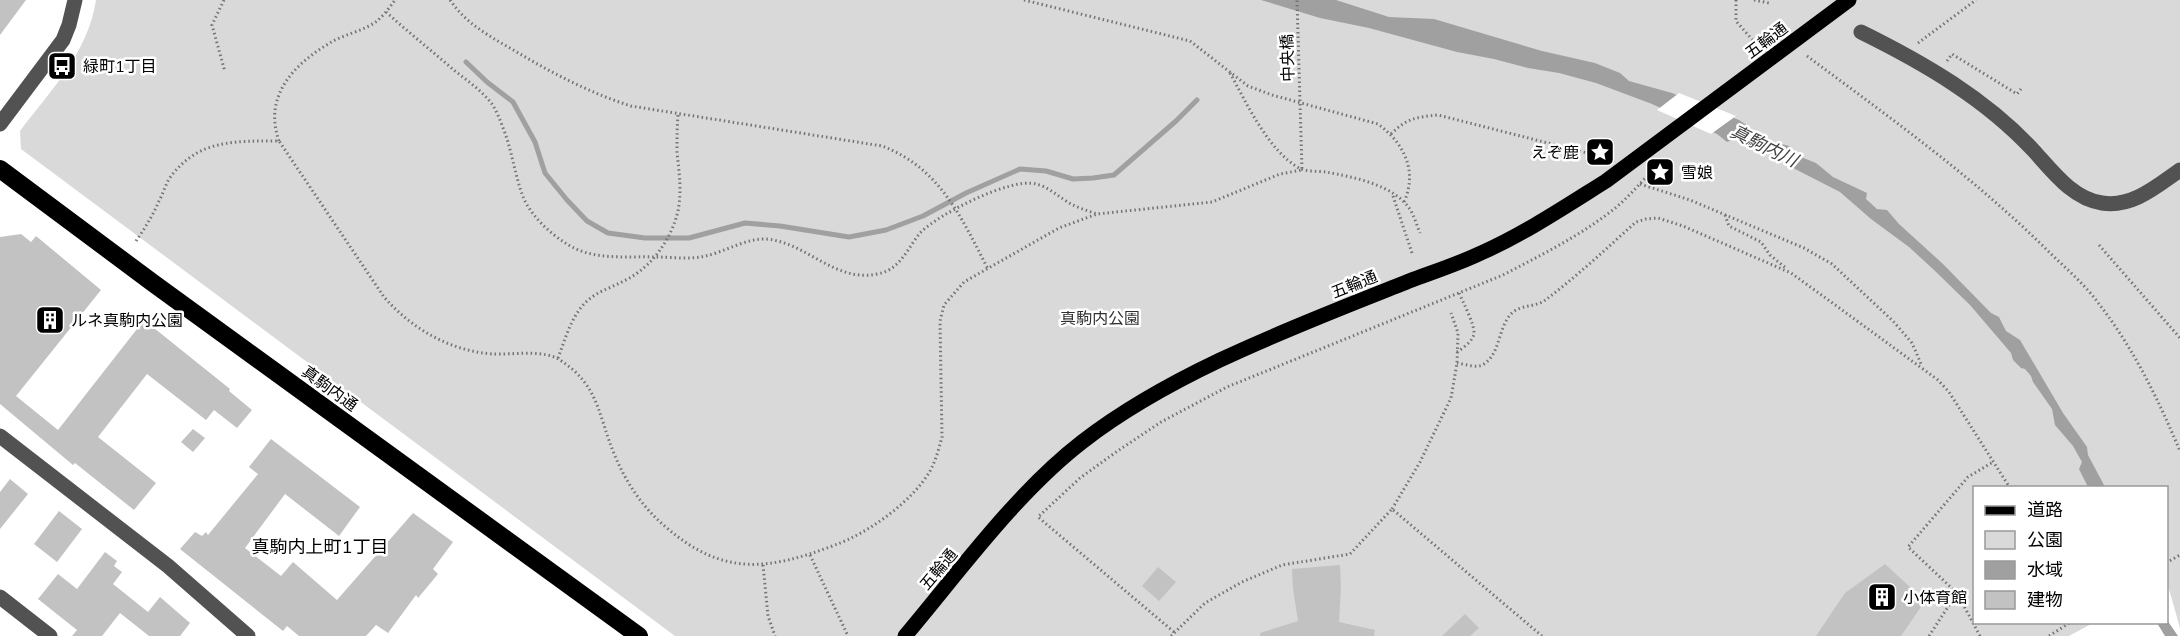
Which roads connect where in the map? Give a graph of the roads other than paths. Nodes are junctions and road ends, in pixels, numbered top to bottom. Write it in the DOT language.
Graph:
graph roads {
  1 [pos="1850,0"];
  2 [pos="71,2"];
  3 [pos="1861,32"];
  4 [pos="0,124"];
  5 [pos="0,169"];
  6 [pos="2180,170"];
  7 [pos="0,436"];
  8 [pos="0,597"];
  9 [pos="50,636"];
  10 [pos="248,636"];
  11 [pos="639,636"];
  12 [pos="905,636"];
  1 -- 12 [label="main road, 五輪通"];
  2 -- 4 [label="street"];
  3 -- 6 [label="street"];
  5 -- 11 [label="highway, 真駒内通"];
  7 -- 10 [label="street"];
  8 -- 9 [label="street"];
}
